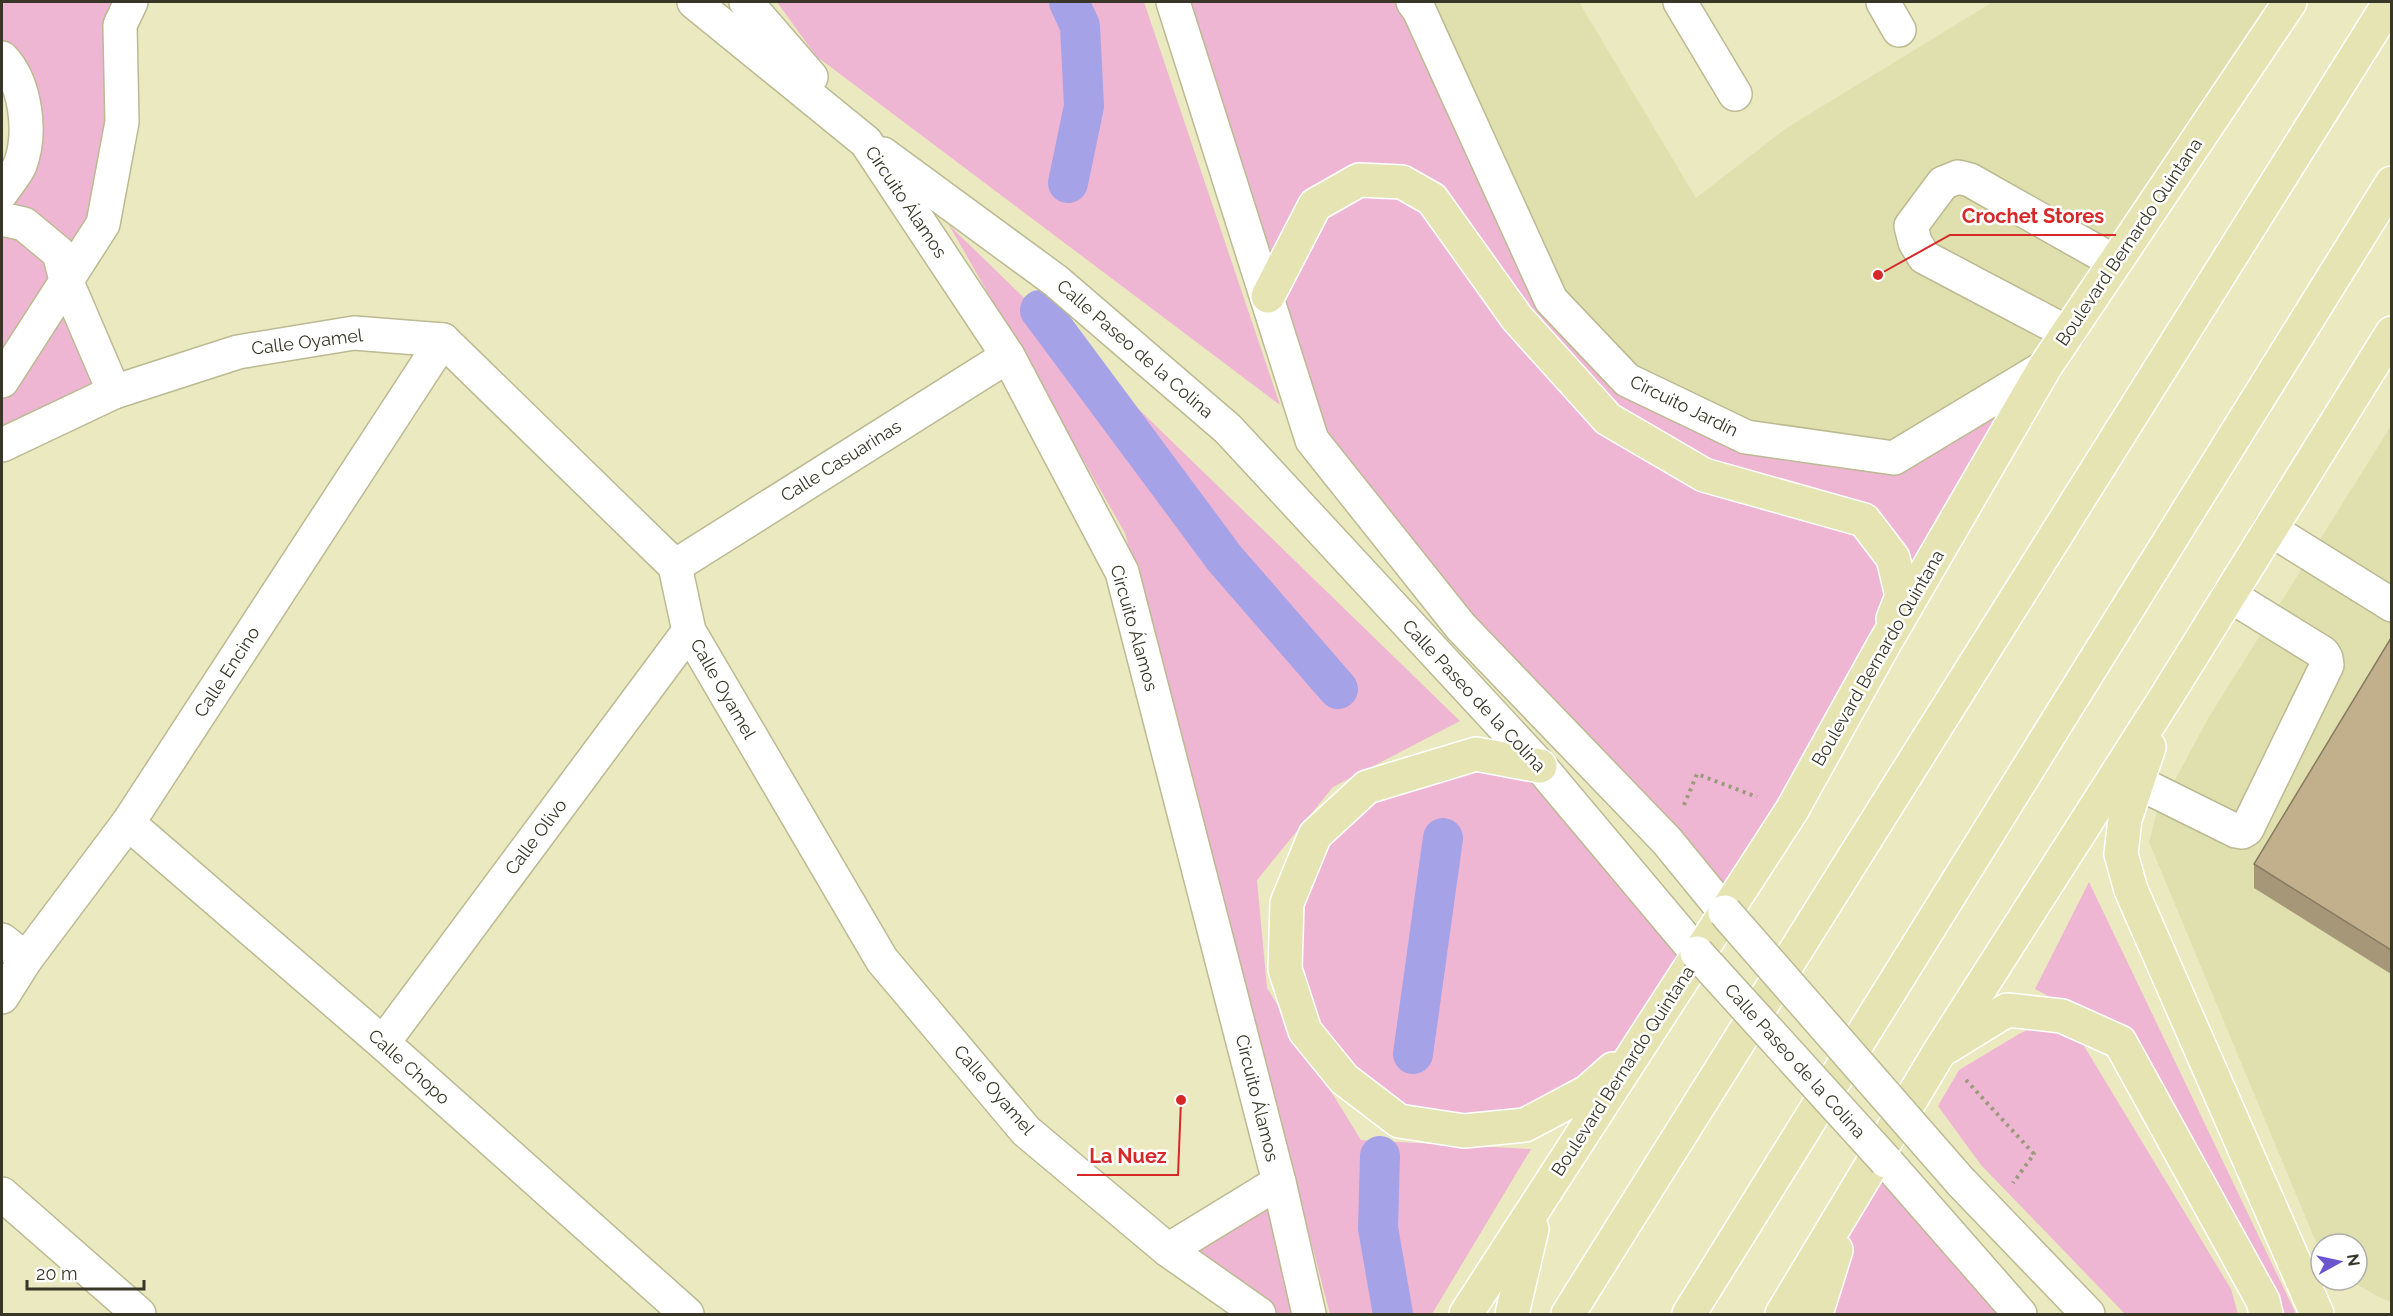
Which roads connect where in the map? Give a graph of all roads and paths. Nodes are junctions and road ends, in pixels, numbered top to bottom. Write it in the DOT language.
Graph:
graph roads {
  1 [pos="131,2"];
  2 [pos="694,2"];
  3 [pos="746,2"];
  4 [pos="1173,2"];
  5 [pos="1680,2"];
  6 [pos="1883,2"];
  7 [pos="2290,2"];
  8 [pos="2390,2"];
  9 [pos="1421,4"];
  10 [pos="1899,30"];
  11 [pos="2,58"];
  12 [pos="1736,94"];
  13 [pos="866,142"];
  14 [pos="2391,183"];
  15 [pos="2,192"];
  16 [pos="2,219"];
  17 [pos="2115,262"];
  18 [pos="66,280"];
  19 [pos="1268,296"];
  20 [pos="2068,333"];
  21 [pos="2391,333"];
  22 [pos="443,340"];
  23 [pos="1008,356"];
  24 [pos="2383,367"];
  25 [pos="2045,368"];
  26 [pos="2,381"];
  27 [pos="114,392"];
  28 [pos="2,444"];
  29 [pos="2270,529"];
  30 [pos="675,566"];
  31 [pos="2229,595"];
  32 [pos="2391,605"];
  33 [pos="689,631"];
  34 [pos="1883,646"];
  35 [pos="2166,697"];
  36 [pos="1540,766"];
  37 [pos="2137,782"];
  38 [pos="1792,810"];
  39 [pos="128,823"];
  40 [pos="1668,841"];
  41 [pos="14,950"];
  42 [pos="2,997"];
  43 [pos="384,1043"];
  44 [pos="1637,1048"];
  45 [pos="1940,1051"];
  46 [pos="1279,1182"];
  47 [pos="2,1194"];
  48 [pos="1538,1203"];
  49 [pos="1851,1203"];
  50 [pos="1991,1213"];
  51 [pos="1168,1250"];
  52 [pos="1255,1312"];
  53 [pos="139,1314"];
  54 [pos="687,1314"];
  55 [pos="1309,1314"];
  56 [pos="1466,1314"];
  57 [pos="1512,1314"];
  58 [pos="1568,1314"];
  59 [pos="1689,1314"];
  60 [pos="1782,1314"];
  61 [pos="1816,1314"];
  62 [pos="2020,1314"];
  63 [pos="2088,1314"];
  64 [pos="2266,1314"];
  65 [pos="2317,1314"];
  1 -- 18 [label="street"];
  2 -- 13 [label="street, Circuito Álamos"];
  3 -- 13 [label="street"];
  4 -- 19 [label="street"];
  5 -- 12 [label="street"];
  6 -- 10 [label="street"];
  7 -- 17 [label="main road, Boulevard Bernardo Quintana"];
  8 -- 58 [label="main road"];
  9 -- 25 [label="street, Circuito Jardín"];
  11 -- 15 [label="street"];
  13 -- 23 [label="street, Circuito Álamos"];
  13 -- 36 [label="street, Calle Paseo de la Colina"];
  14 -- 59 [label="main road"];
  16 -- 18 [label="street"];
  17 -- 20 [label="main road, Boulevard Bernardo Quintana"];
  17 -- 20 [label="street"];
  18 -- 26 [label="street"];
  18 -- 27 [label="street"];
  19 -- 34 [label="main road"];
  19 -- 40 [label="street"];
  20 -- 25 [label="main road, Boulevard Bernardo Quintana"];
  21 -- 24 [label="main road"];
  22 -- 27 [label="street, Calle Oyamel"];
  22 -- 30 [label="street"];
  22 -- 39 [label="street, Calle Encino"];
  23 -- 30 [label="street, Calle Casuarinas"];
  23 -- 46 [label="street, Circuito Álamos"];
  24 -- 29 [label="main road"];
  25 -- 34 [label="main road, Boulevard Bernardo Quintana"];
  27 -- 28 [label="street, Calle Oyamel"];
  29 -- 31 [label="main road"];
  29 -- 32 [label="street"];
  30 -- 33 [label="street, Calle Oyamel"];
  31 -- 35 [label="main road"];
  31 -- 37 [label="street"];
  33 -- 43 [label="street, Calle Olivo"];
  33 -- 51 [label="street, Calle Oyamel"];
  34 -- 38 [label="main road, Boulevard Bernardo Quintana"];
  35 -- 37 [label="main road"];
  35 -- 45 [label="main road"];
  36 -- 44 [label="main road"];
  36 -- 62 [label="street, Calle Paseo de la Colina, bridge"];
  37 -- 65 [label="main road"];
  38 -- 40 [label="path"];
  38 -- 44 [label="main road, Boulevard Bernardo Quintana"];
  39 -- 41 [label="street, Calle Encino"];
  39 -- 43 [label="street, Calle Chopo"];
  40 -- 50 [label="street, bridge"];
  41 -- 42 [label="street, Calle Encino"];
  43 -- 54 [label="street, Calle Chopo"];
  44 -- 48 [label="main road, Boulevard Bernardo Quintana"];
  45 -- 49 [label="main road"];
  45 -- 50 [label="path"];
  45 -- 64 [label="main road"];
  46 -- 51 [label="street"];
  46 -- 55 [label="street, Circuito Álamos"];
  47 -- 53 [label="street"];
  48 -- 56 [label="main road, Boulevard Bernardo Quintana"];
  48 -- 57 [label="main road"];
  49 -- 60 [label="main road"];
  49 -- 61 [label="main road"];
  50 -- 63 [label="street"];
  51 -- 52 [label="street, Calle Oyamel"];
}
